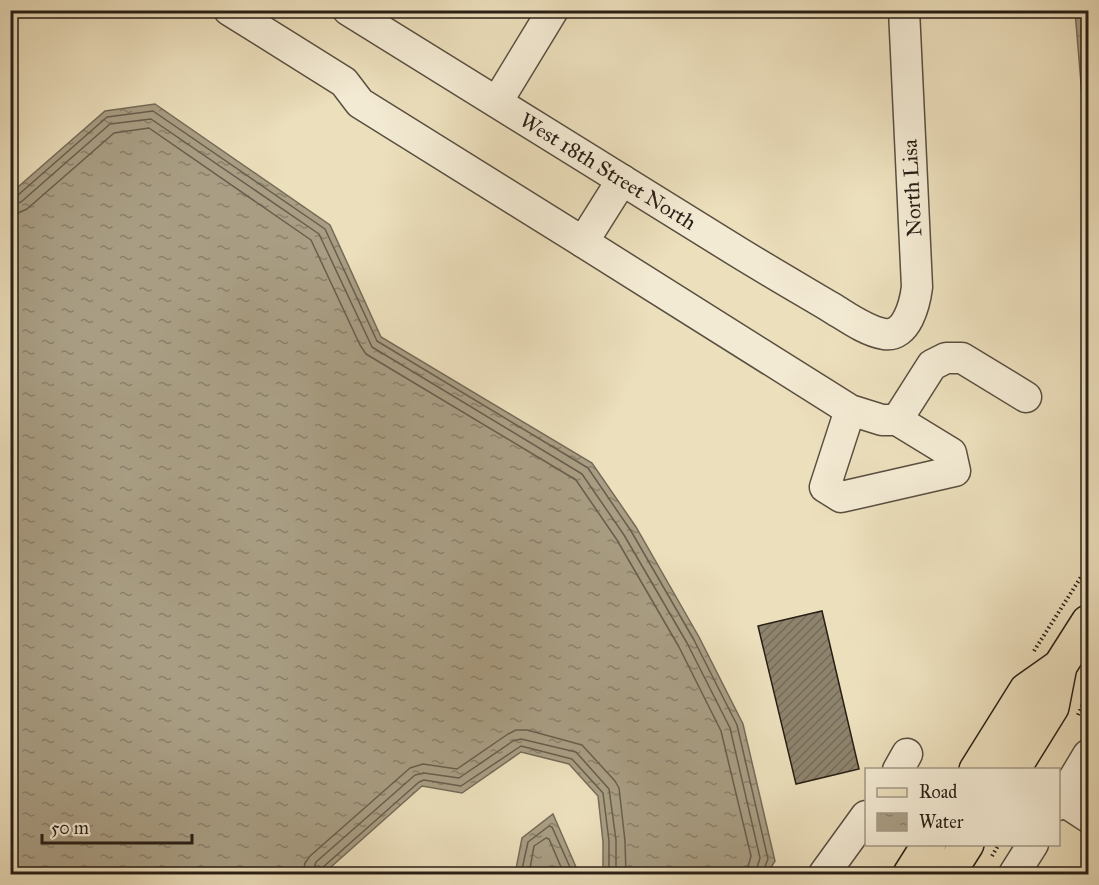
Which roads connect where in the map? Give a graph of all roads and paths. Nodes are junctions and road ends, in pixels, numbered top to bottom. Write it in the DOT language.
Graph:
graph roads {
  1 [pos="229,10"];
  2 [pos="348,10"];
  3 [pos="553,10"];
  4 [pos="904,10"];
  5 [pos="496,102"];
  6 [pos="622,180"];
  7 [pos="583,242"];
  8 [pos="870,329"];
  9 [pos="1026,397"];
  10 [pos="850,410"];
  11 [pos="897,420"];
  12 [pos="1089,622"];
  13 [pos="1060,666"];
  14 [pos="1089,755"];
  15 [pos="977,768"];
  16 [pos="1014,768"];
  17 [pos="1060,802"];
  18 [pos="1089,817"];
  19 [pos="865,819"];
  20 [pos="928,846"];
  21 [pos="1027,846"];
  22 [pos="991,859"];
  23 [pos="824,874"];
  24 [pos="910,874"];
  25 [pos="948,874"];
  1 -- 7 [label="street"];
  2 -- 5 [label="street, West 18th Street North"];
  3 -- 5 [label="street"];
  4 -- 8 [label="street, North Lisa"];
  5 -- 6 [label="street, West 18th Street North"];
  6 -- 7 [label="street"];
  6 -- 8 [label="street, West 18th Street North"];
  7 -- 10 [label="street"];
  9 -- 11 [label="street"];
  10 -- 11 [label="street"];
  10 -- 11 [label="street"];
  12 -- 13 [label="main road"];
  13 -- 15 [label="main road"];
  13 -- 16 [label="main road"];
  14 -- 17 [label="street"];
  17 -- 18 [label="street"];
  19 -- 23 [label="street"];
  20 -- 24 [label="main road"];
  21 -- 22 [label="street"];
  22 -- 25 [label="main road"];
}
